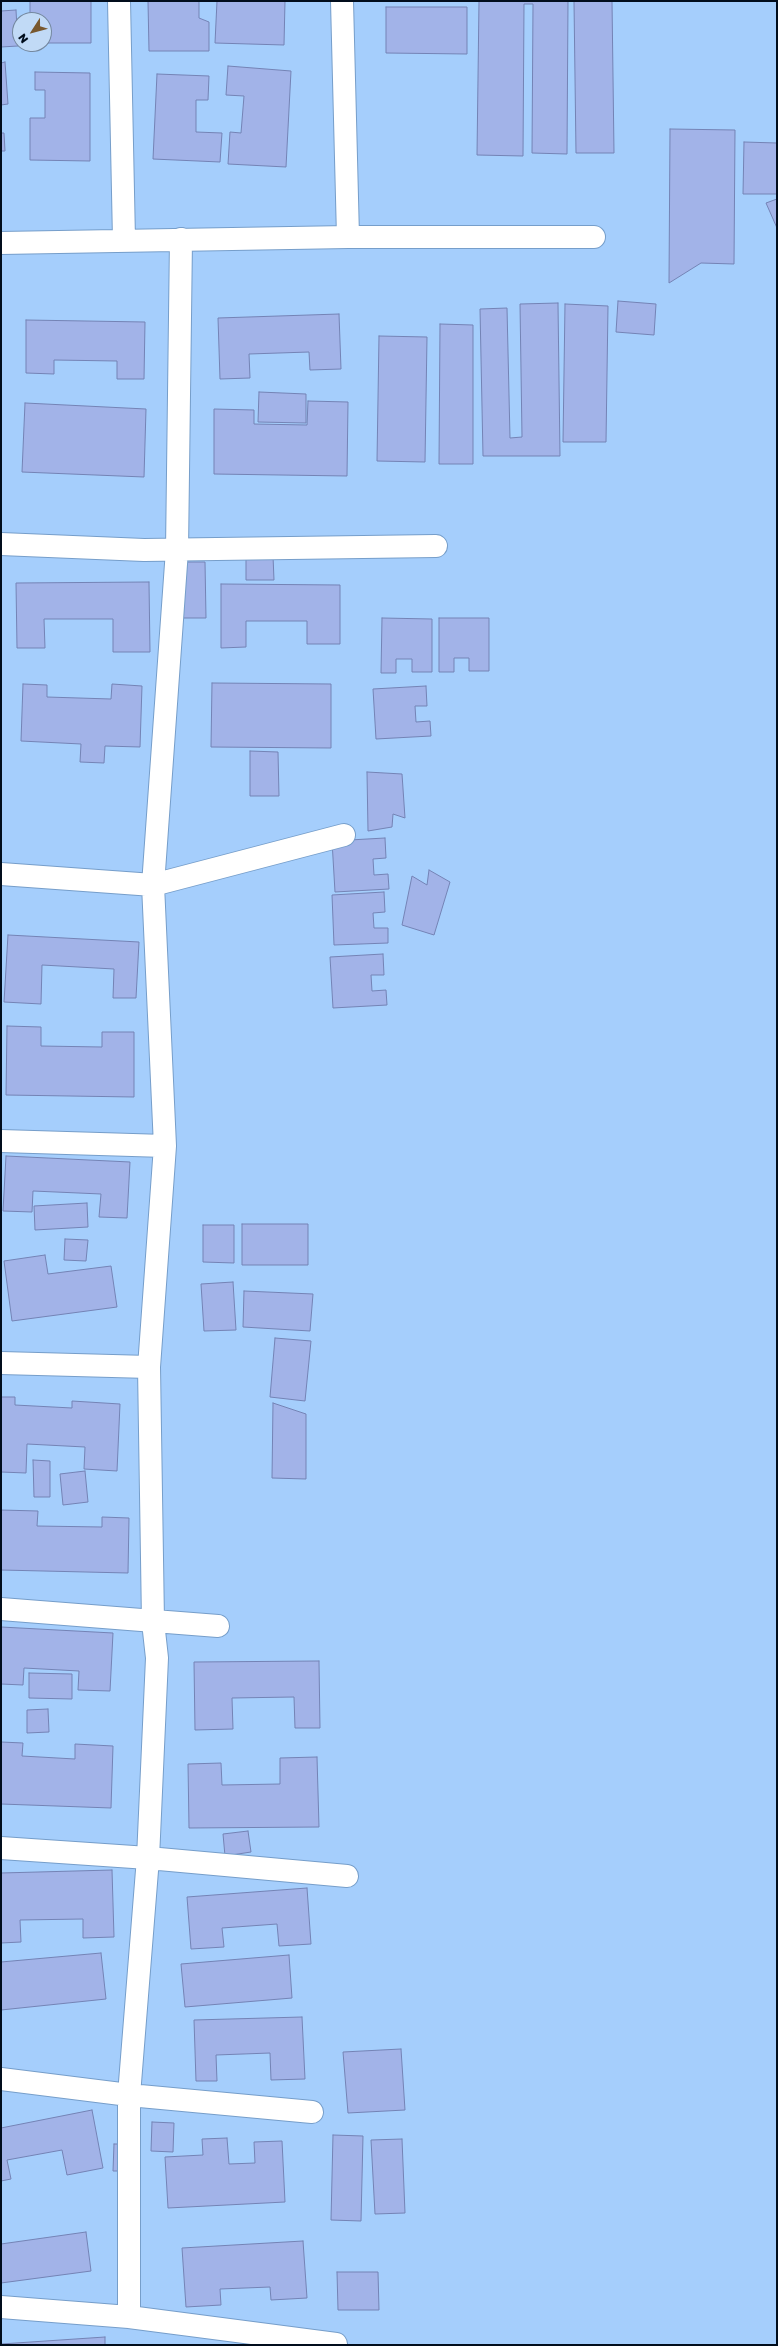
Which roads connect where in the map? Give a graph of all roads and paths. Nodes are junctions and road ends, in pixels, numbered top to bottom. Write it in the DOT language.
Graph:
graph roads {
  1 [pos="119,1"];
  2 [pos="342,1"];
  3 [pos="348,236"];
  4 [pos="594,237"];
  5 [pos="181,239"];
  6 [pos="124,240"];
  7 [pos="1,243"];
  8 [pos="1,544"];
  9 [pos="436,546"];
  10 [pos="177,550"];
  11 [pos="344,835"];
  12 [pos="1,874"];
  13 [pos="153,885"];
  14 [pos="1,1141"];
  15 [pos="165,1146"];
  16 [pos="1,1363"];
  17 [pos="149,1367"];
  18 [pos="1,1609"];
  19 [pos="153,1622"];
  20 [pos="218,1626"];
  21 [pos="1,1848"];
  22 [pos="148,1858"];
  23 [pos="347,1876"];
  24 [pos="1,2079"];
  25 [pos="129,2095"];
  26 [pos="312,2112"];
  27 [pos="1,2307"];
  28 [pos="129,2317"];
  29 [pos="336,2344"];
  1 -- 6 [label="street"];
  2 -- 3 [label="street"];
  3 -- 4 [label="street"];
  3 -- 5 [label="street"];
  5 -- 6 [label="street"];
  5 -- 10 [label="street"];
  6 -- 7 [label="street"];
  8 -- 10 [label="street"];
  9 -- 10 [label="street"];
  10 -- 13 [label="street"];
  11 -- 13 [label="street"];
  12 -- 13 [label="street"];
  13 -- 15 [label="street"];
  14 -- 15 [label="street"];
  15 -- 17 [label="street"];
  16 -- 17 [label="street"];
  17 -- 19 [label="street"];
  18 -- 19 [label="street"];
  19 -- 20 [label="street"];
  19 -- 22 [label="street"];
  21 -- 22 [label="street"];
  22 -- 23 [label="street"];
  22 -- 25 [label="street"];
  24 -- 25 [label="street"];
  25 -- 26 [label="street"];
  25 -- 28 [label="street"];
  27 -- 28 [label="street"];
  28 -- 29 [label="street"];
}
